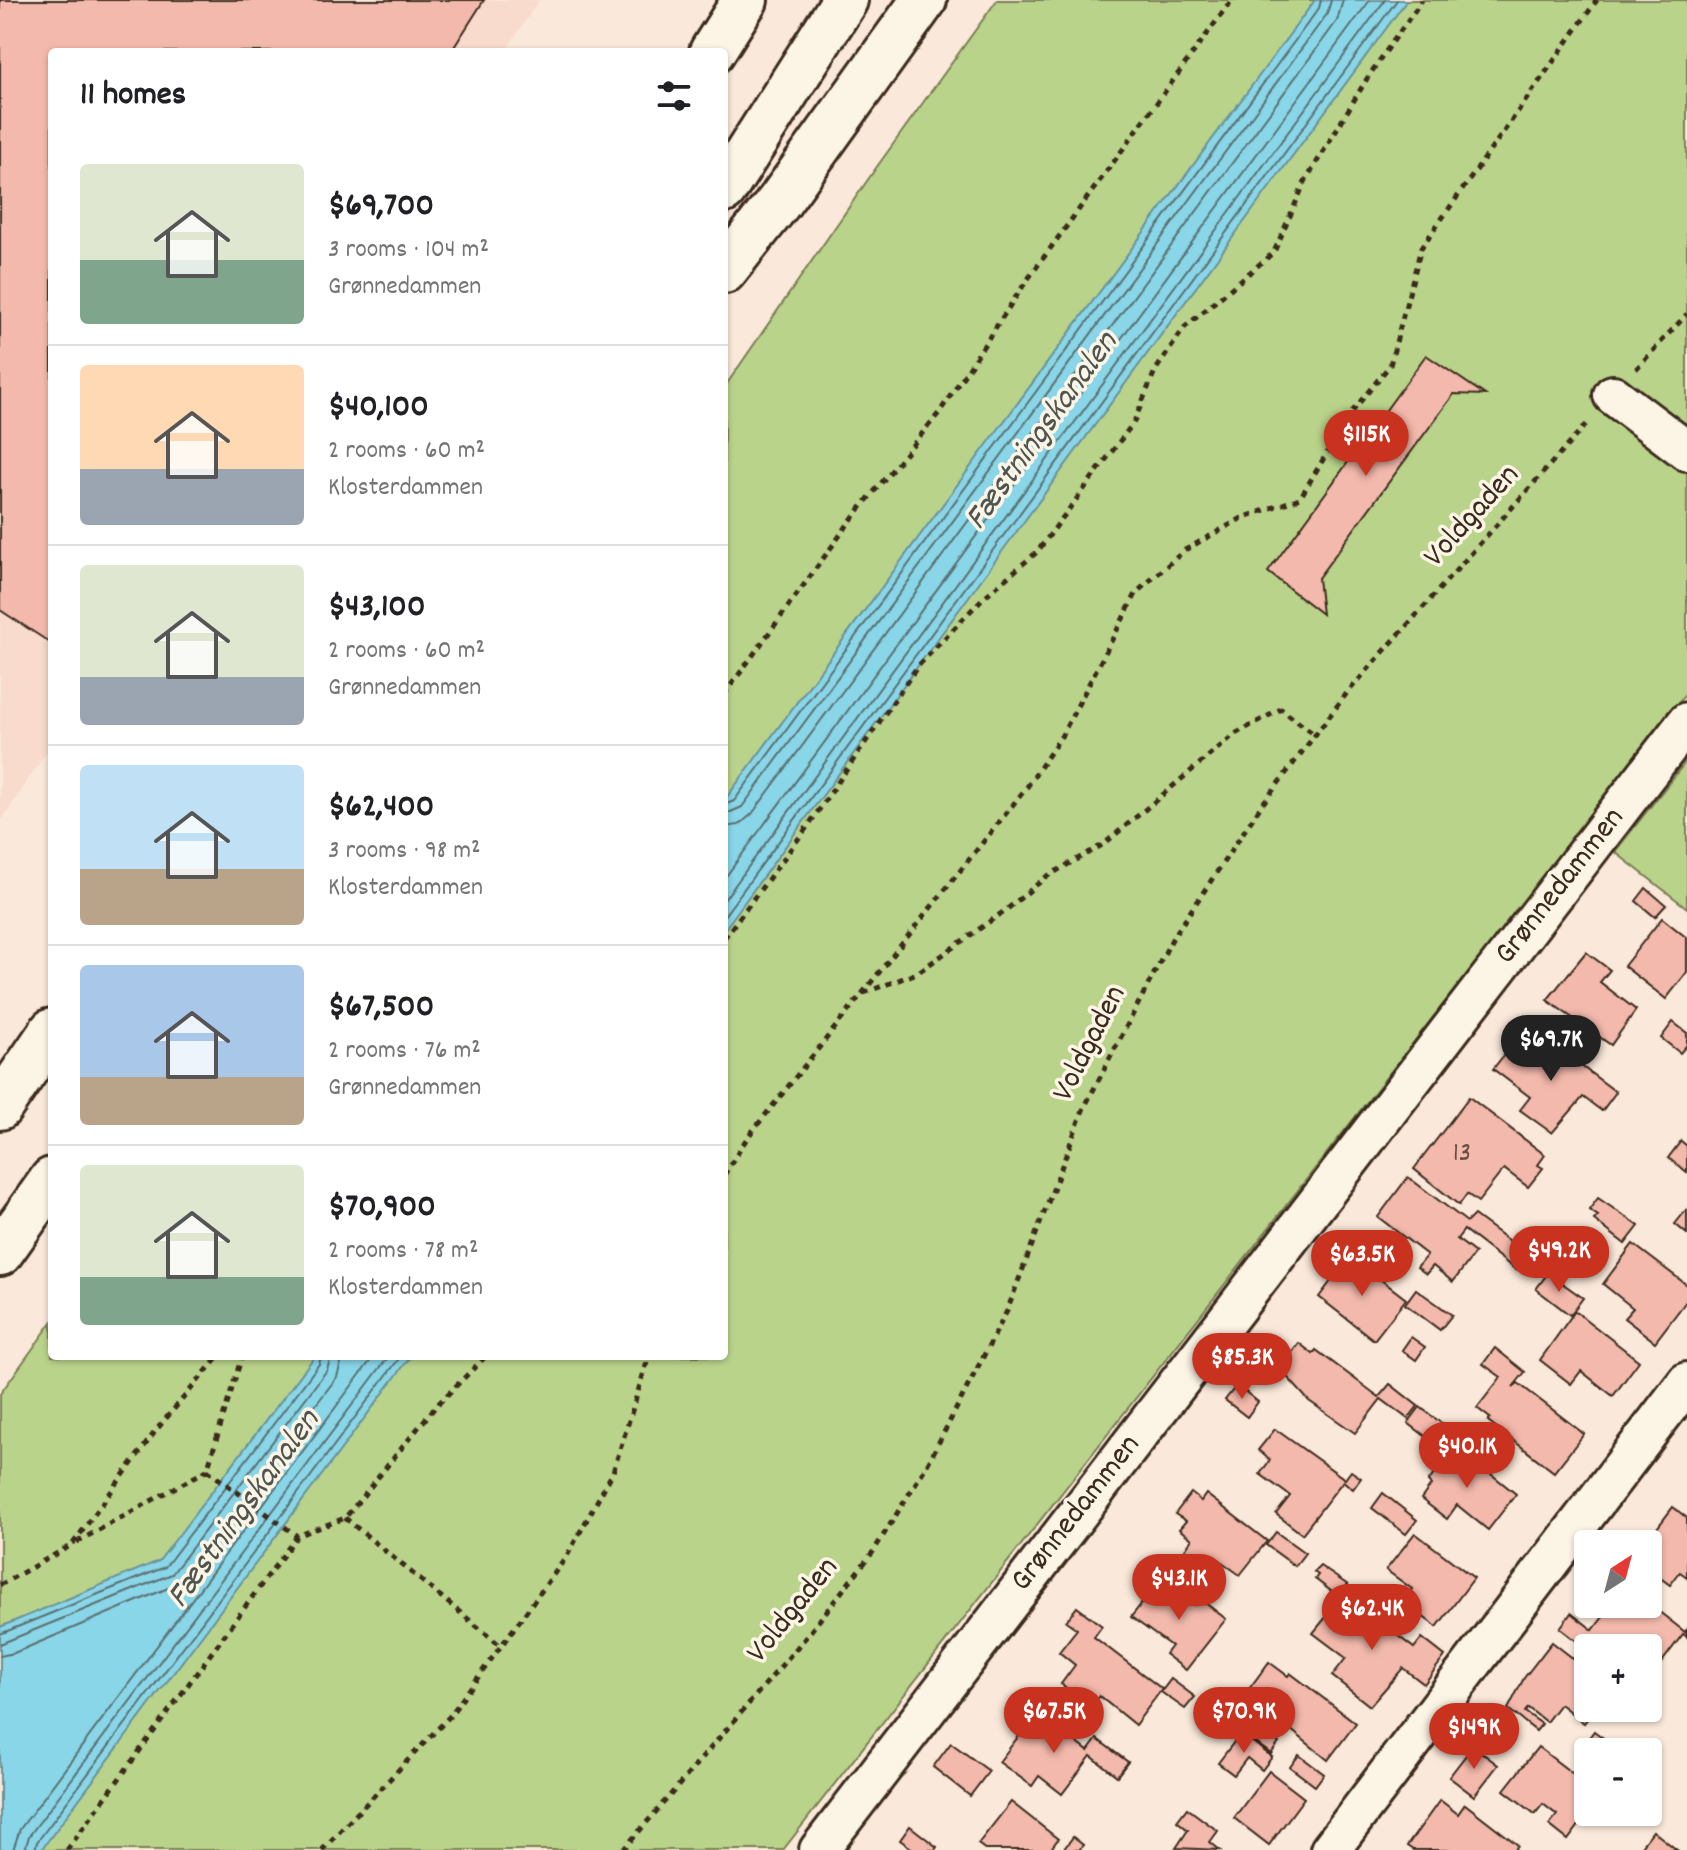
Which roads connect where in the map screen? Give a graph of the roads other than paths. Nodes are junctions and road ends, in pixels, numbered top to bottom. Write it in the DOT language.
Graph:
graph roads {
  1 [pos="745,0"];
  2 [pos="845,0"];
  3 [pos="924,0"];
  4 [pos="715,48"];
  5 [pos="728,184"];
  6 [pos="728,266"];
  7 [pos="1613,395"];
  8 [pos="1687,451"];
  9 [pos="1687,722"];
  10 [pos="48,1037"];
  11 [pos="0,1107"];
  12 [pos="48,1186"];
  13 [pos="0,1253"];
  14 [pos="1687,1382"];
  15 [pos="819,1850"];
  16 [pos="1330,1850"];
  1 -- 4 [label="highway"];
  2 -- 5 [label="highway"];
  3 -- 6 [label="highway"];
  7 -- 8 [label="street"];
  9 -- 15 [label="street, Grønnedammen"];
  10 -- 11 [label="highway"];
  12 -- 13 [label="highway"];
  14 -- 16 [label="street"];
}
